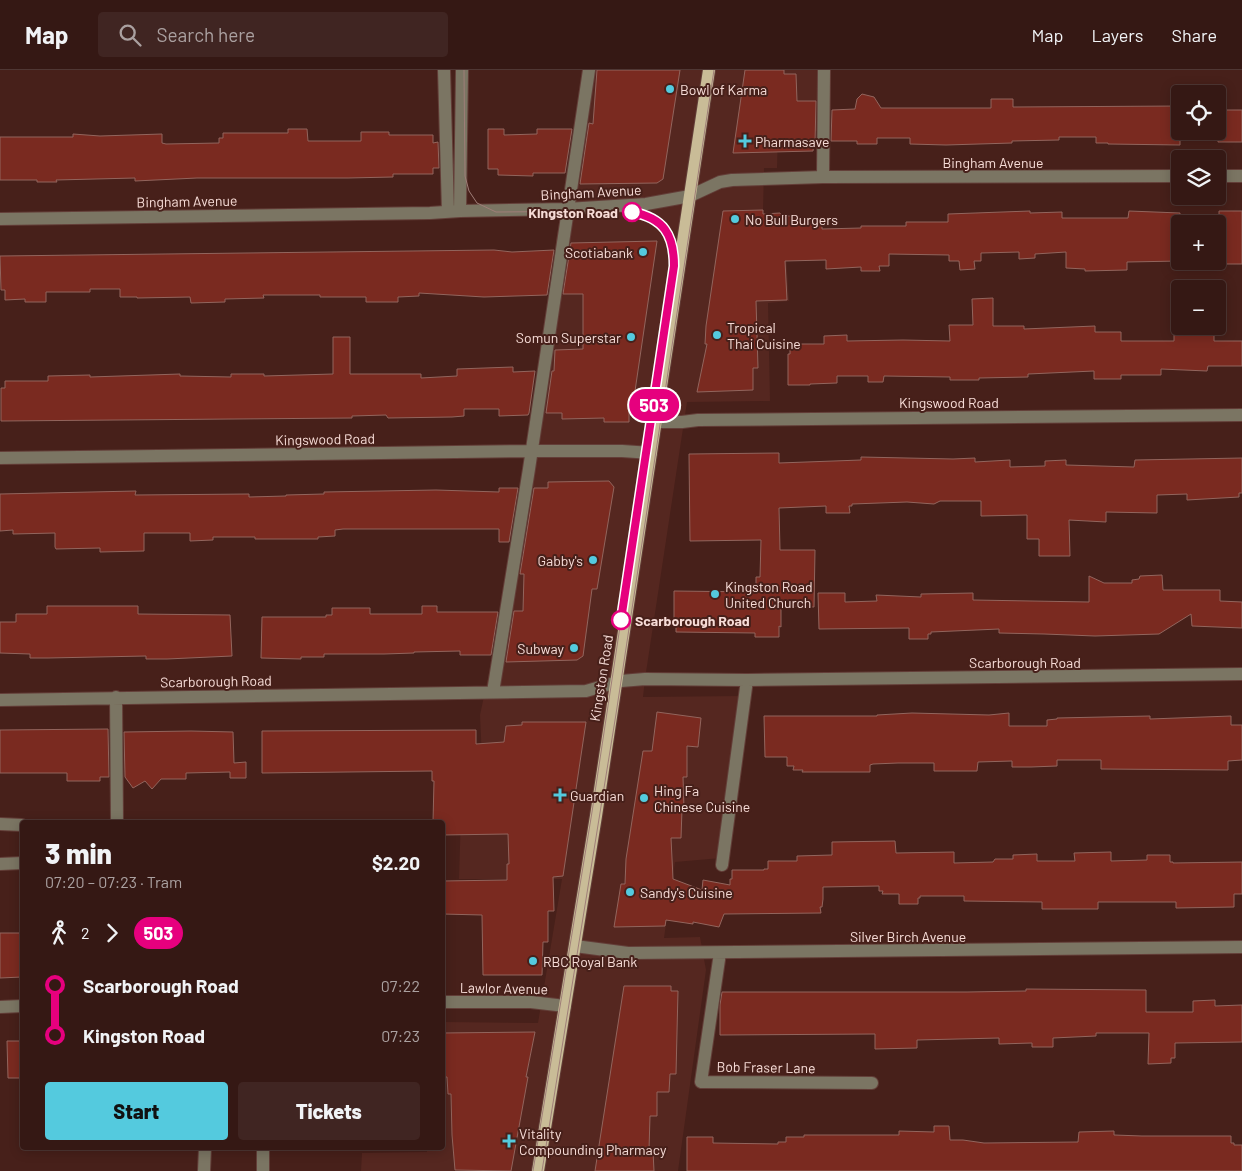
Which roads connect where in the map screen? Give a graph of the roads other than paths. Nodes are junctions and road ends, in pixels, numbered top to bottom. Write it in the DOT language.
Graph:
graph roads {
  1 [pos="444,70"];
  2 [pos="462,70"];
  3 [pos="588,70"];
  4 [pos="709,70"];
  5 [pos="824,70"];
  6 [pos="1171,176"];
  7 [pos="1226,176"];
  8 [pos="1242,176"];
  9 [pos="823,177"];
  10 [pos="690,196"];
  11 [pos="567,209"];
  12 [pos="454,211"];
  13 [pos="0,219"];
  14 [pos="1242,415"];
  15 [pos="656,422"];
  16 [pos="532,451"];
  17 [pos="651,454"];
  18 [pos="0,458"];
  19 [pos="1242,674"];
  20 [pos="747,680"];
  21 [pos="615,683"];
  22 [pos="492,692"];
  23 [pos="116,697"];
  24 [pos="0,700"];
  25 [pos="117,820"];
  26 [pos="0,824"];
  27 [pos="20,825"];
  28 [pos="20,863"];
  29 [pos="0,864"];
  30 [pos="722,864"];
  31 [pos="575,946"];
  32 [pos="1242,947"];
  33 [pos="720,953"];
  34 [pos="445,1002"];
  35 [pos="20,1006"];
  36 [pos="565,1006"];
  37 [pos="0,1007"];
  38 [pos="872,1084"];
  39 [pos="205,1150"];
  40 [pos="263,1150"];
  41 [pos="204,1171"];
  42 [pos="263,1171"];
  43 [pos="538,1171"];
  1 -- 12 [label="street"];
  2 -- 12 [label="street"];
  3 -- 11 [label="street"];
  4 -- 10 [label="main road, Kingston Road"];
  5 -- 9 [label="street"];
  6 -- 9 [label="street, Bingham Avenue"];
  7 -- 8 [label="street"];
  9 -- 10 [label="street, Bingham Avenue"];
  10 -- 11 [label="street, Bingham Avenue"];
  10 -- 15 [label="main road, Kingston Road"];
  11 -- 12 [label="street, Bingham Avenue"];
  11 -- 16 [label="street"];
  12 -- 13 [label="street, Bingham Avenue"];
  14 -- 15 [label="street, Kingswood Road"];
  15 -- 17 [label="main road, Kingston Road"];
  16 -- 17 [label="street, Kingswood Road"];
  16 -- 18 [label="street, Kingswood Road"];
  16 -- 22 [label="street"];
  17 -- 21 [label="main road, Kingston Road"];
  19 -- 20 [label="street, Scarborough Road"];
  20 -- 21 [label="street, Scarborough Road"];
  20 -- 30 [label="street"];
  21 -- 22 [label="street, Scarborough Road"];
  21 -- 31 [label="main road, Kingston Road"];
  22 -- 23 [label="street, Scarborough Road"];
  23 -- 24 [label="street, Scarborough Road"];
  23 -- 25 [label="street"];
  26 -- 27 [label="street"];
  28 -- 29 [label="street"];
  31 -- 33 [label="street, Silver Birch Avenue"];
  31 -- 36 [label="main road, Kingston Road"];
  32 -- 33 [label="street, Silver Birch Avenue"];
  33 -- 38 [label="street, Bob Fraser Lane"];
  34 -- 36 [label="street, Lawlor Avenue"];
  35 -- 37 [label="street"];
  36 -- 43 [label="main road, Kingston Road"];
  39 -- 41 [label="street"];
  40 -- 42 [label="street"];
}
